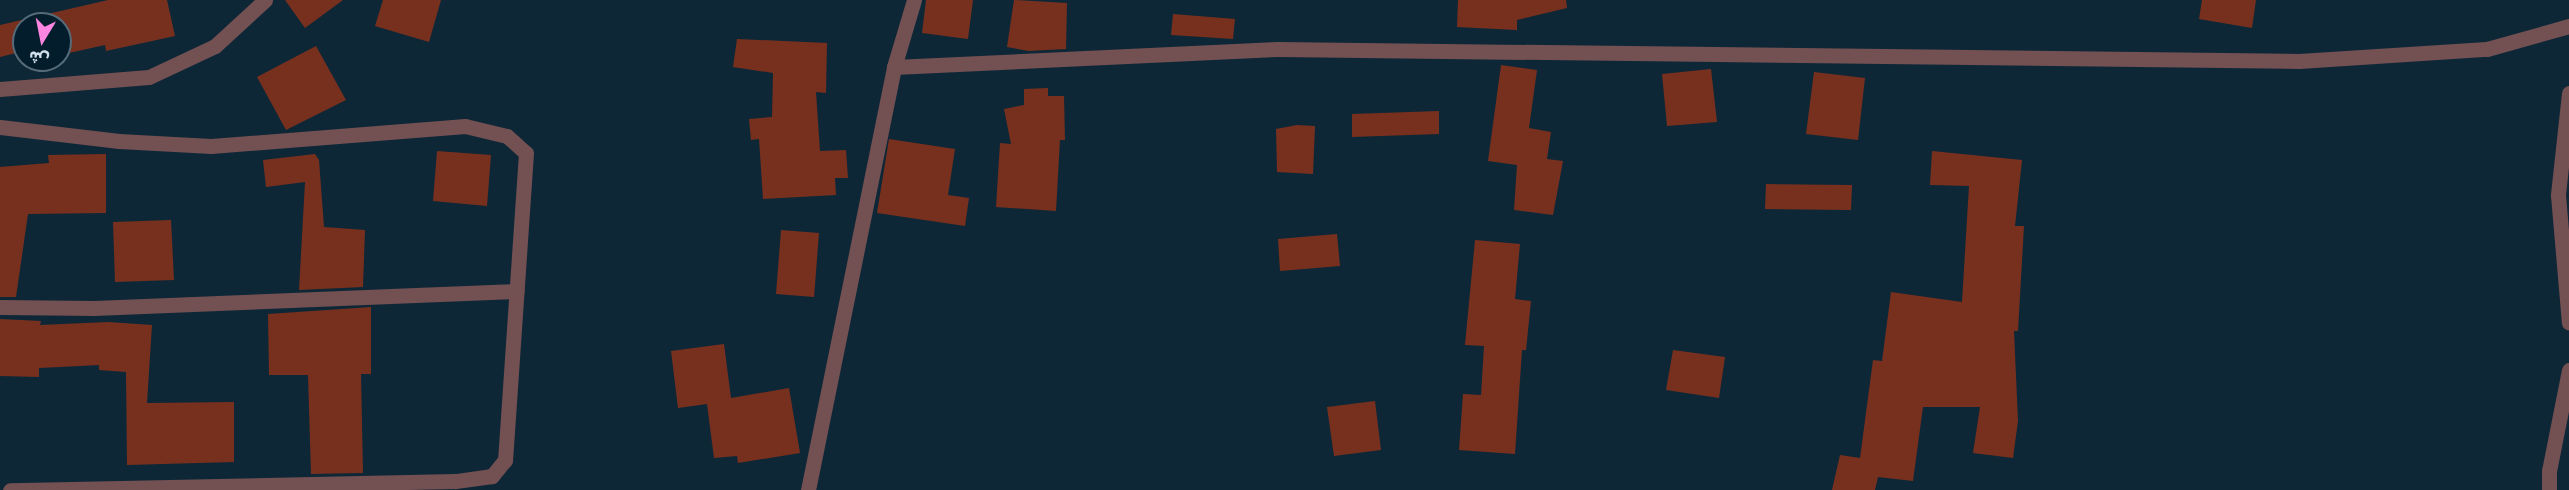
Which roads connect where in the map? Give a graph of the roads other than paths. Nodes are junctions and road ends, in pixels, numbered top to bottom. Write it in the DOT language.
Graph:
graph roads {
  1 [pos="265,0"];
  2 [pos="914,0"];
  3 [pos="2569,26"];
  4 [pos="894,67"];
  5 [pos="0,88"];
  6 [pos="2569,93"];
  7 [pos="0,127"];
  8 [pos="517,291"];
  9 [pos="0,307"];
  10 [pos="2569,323"];
  11 [pos="2569,370"];
  12 [pos="10,490"];
  13 [pos="808,490"];
  14 [pos="2549,490"];
  1 -- 5 [label="street"];
  2 -- 4 [label="street"];
  3 -- 4 [label="street"];
  4 -- 13 [label="street"];
  6 -- 10 [label="street"];
  7 -- 8 [label="street"];
  8 -- 9 [label="street"];
  8 -- 12 [label="street"];
  11 -- 14 [label="street"];
}
